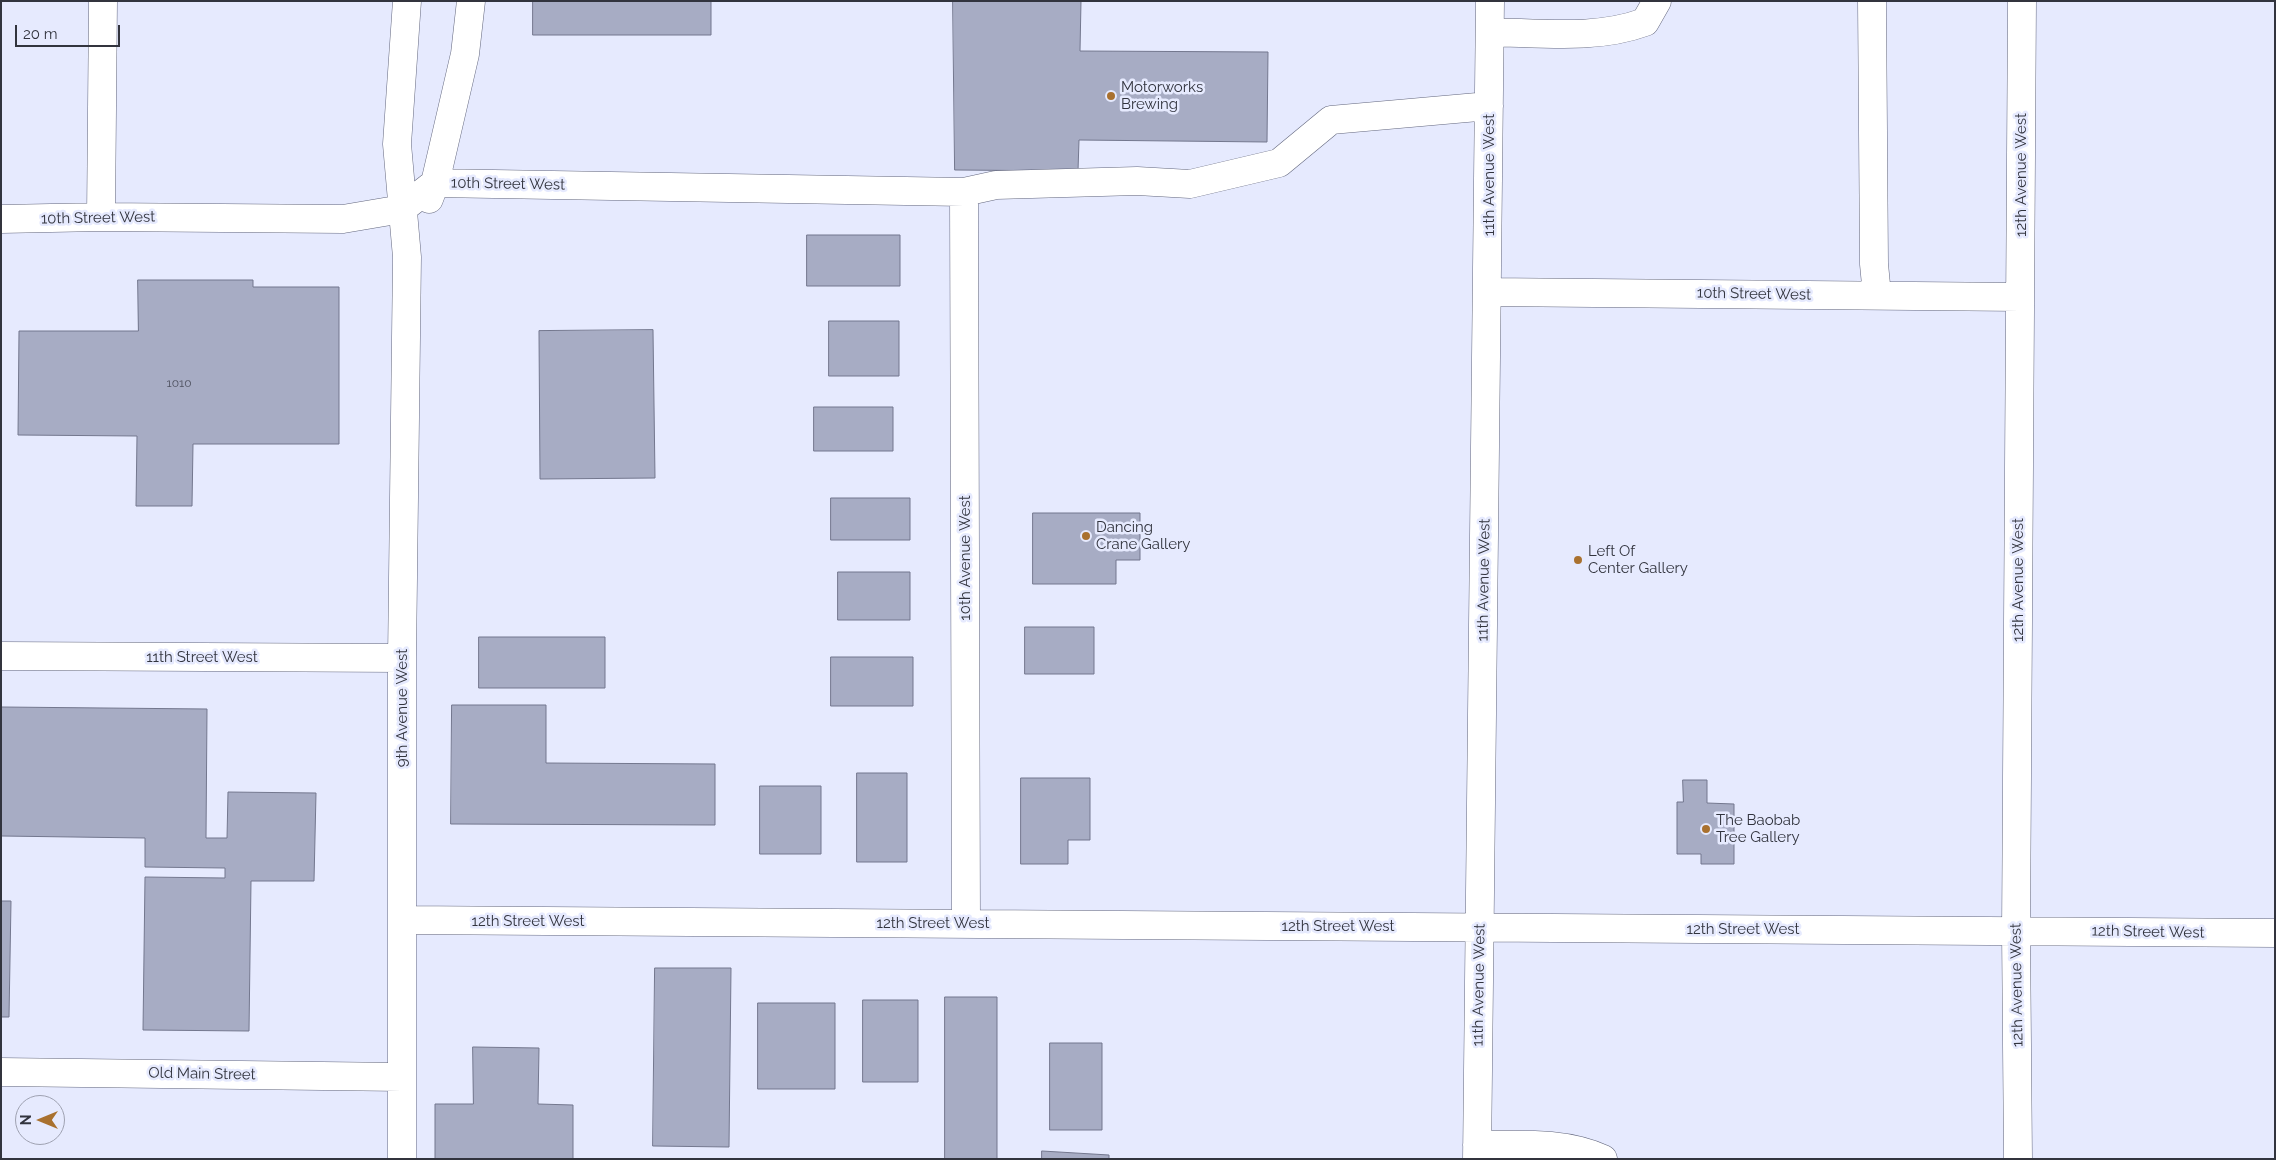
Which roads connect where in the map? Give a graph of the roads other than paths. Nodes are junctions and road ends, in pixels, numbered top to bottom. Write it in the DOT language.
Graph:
graph roads {
  1 [pos="103,1"];
  2 [pos="407,1"];
  3 [pos="471,1"];
  4 [pos="1490,1"];
  5 [pos="1657,1"];
  6 [pos="1872,1"];
  7 [pos="2022,1"];
  8 [pos="1490,32"];
  9 [pos="1489,106"];
  10 [pos="435,183"];
  11 [pos="964,192"];
  12 [pos="402,209"];
  13 [pos="101,217"];
  14 [pos="1,219"];
  15 [pos="407,257"];
  16 [pos="1488,292"];
  17 [pos="1876,295"];
  18 [pos="2020,297"];
  19 [pos="1,656"];
  20 [pos="402,658"];
  21 [pos="402,920"];
  22 [pos="966,923"];
  23 [pos="1480,926"];
  24 [pos="2016,931"];
  25 [pos="2275,934"];
  26 [pos="1,1072"];
  27 [pos="402,1077"];
  28 [pos="1477,1152"];
  29 [pos="402,1159"];
  30 [pos="1603,1159"];
  31 [pos="2018,1159"];
  1 -- 13 [label="street"];
  2 -- 12 [label="street"];
  3 -- 10 [label="street"];
  4 -- 8 [label="street, 11th Avenue West"];
  5 -- 8 [label="street"];
  6 -- 17 [label="street"];
  7 -- 18 [label="street, 12th Avenue West"];
  8 -- 9 [label="street, 11th Avenue West"];
  9 -- 11 [label="street, 10th Street West"];
  9 -- 16 [label="street, 11th Avenue West"];
  10 -- 11 [label="street, 10th Street West"];
  10 -- 12 [label="street, 10th Street West"];
  10 -- 15 [label="street"];
  11 -- 22 [label="street, 10th Avenue West"];
  12 -- 13 [label="street, 10th Street West"];
  12 -- 15 [label="street"];
  13 -- 14 [label="street, 10th Street West"];
  15 -- 20 [label="street, 9th Avenue West"];
  16 -- 17 [label="street, 10th Street West"];
  16 -- 23 [label="street, 11th Avenue West"];
  17 -- 18 [label="street, 10th Street West"];
  18 -- 24 [label="street, 12th Avenue West"];
  19 -- 20 [label="street, 11th Street West"];
  20 -- 21 [label="street, 9th Avenue West"];
  21 -- 22 [label="street, 12th Street West"];
  21 -- 27 [label="street, 9th Avenue West"];
  22 -- 23 [label="street, 12th Street West"];
  23 -- 24 [label="street, 12th Street West"];
  23 -- 28 [label="street, 11th Avenue West"];
  24 -- 25 [label="street, 12th Street West"];
  24 -- 31 [label="street, 12th Avenue West"];
  26 -- 27 [label="street, Old Main Street"];
  27 -- 29 [label="street, 9th Avenue West"];
  28 -- 30 [label="street"];
}
